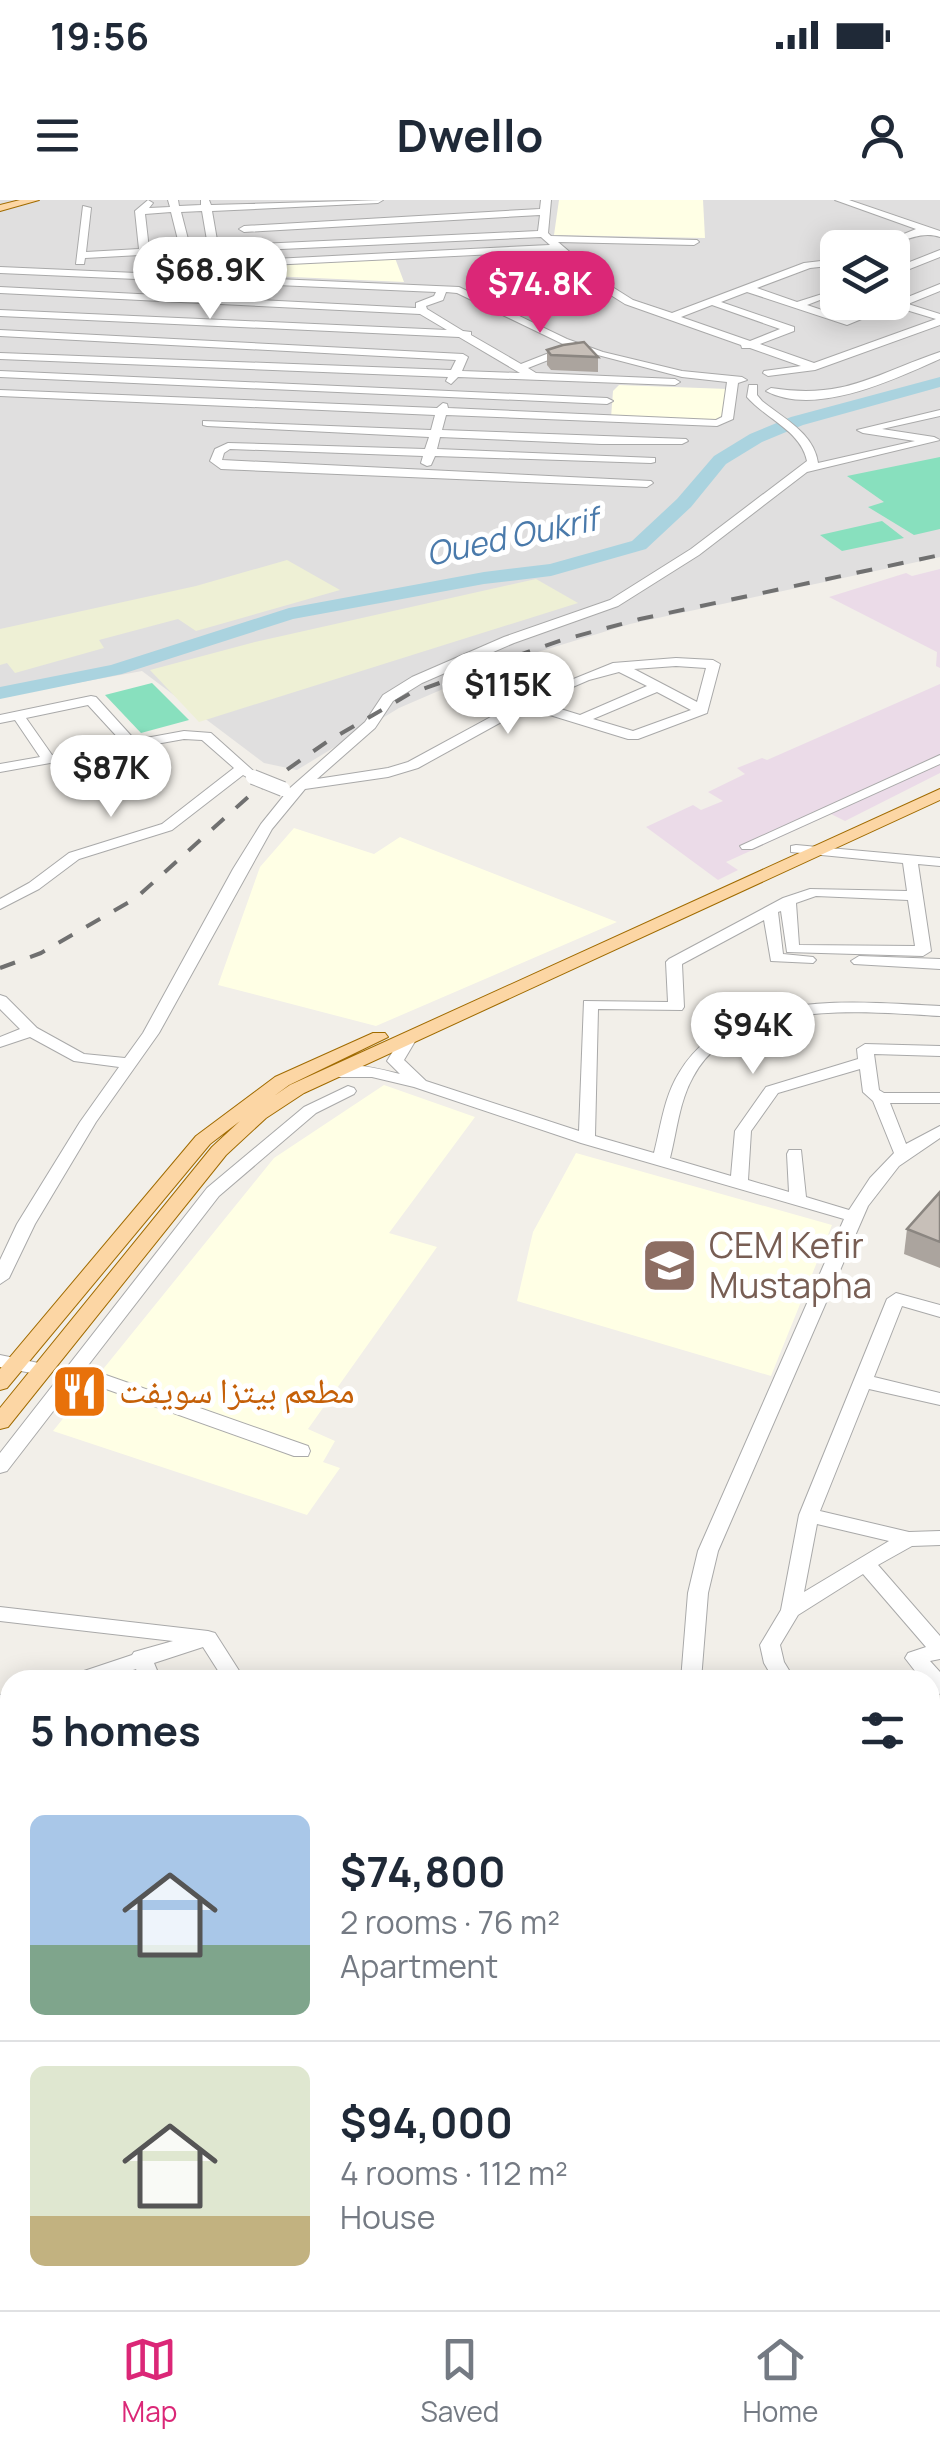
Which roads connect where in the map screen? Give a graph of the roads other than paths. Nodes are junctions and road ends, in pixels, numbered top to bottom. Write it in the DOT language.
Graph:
graph roads {
  1 [pos="34,200"];
  2 [pos="150,200"];
  3 [pos="378,200"];
  4 [pos="414,200"];
  5 [pos="840,200"];
  6 [pos="239,203"];
  7 [pos="206,204"];
  8 [pos="173,205"];
  9 [pos="515,206"];
  10 [pos="546,206"];
  11 [pos="0,208"];
  12 [pos="86,208"];
  13 [pos="140,211"];
  14 [pos="421,217"];
  15 [pos="318,224"];
  16 [pos="244,229"];
  17 [pos="925,229"];
  18 [pos="514,234"];
  19 [pos="940,234"];
  20 [pos="910,235"];
  21 [pos="429,238"];
  22 [pos="397,239"];
  23 [pos="550,240"];
  24 [pos="694,242"];
  25 [pos="323,243"];
  26 [pos="247,247"];
  27 [pos="214,250"];
  28 [pos="144,252"];
  29 [pos="186,252"];
  30 [pos="940,253"];
  31 [pos="82,255"];
  32 [pos="404,255"];
  33 [pos="925,258"];
  34 [pos="247,264"];
  35 [pos="820,264"];
  36 [pos="940,264"];
  37 [pos="910,265"];
  38 [pos="190,266"];
  39 [pos="0,270"];
  40 [pos="74,273"];
  41 [pos="148,274"];
  42 [pos="171,275"];
  43 [pos="214,278"];
  44 [pos="940,287"];
  45 [pos="442,288"];
  46 [pos="746,288"];
  47 [pos="0,290"];
  48 [pos="61,294"];
  49 [pos="820,296"];
  50 [pos="910,297"];
  51 [pos="202,302"];
  52 [pos="710,302"];
  53 [pos="798,305"];
  54 [pos="910,308"];
  55 [pos="422,311"];
  56 [pos="0,313"];
  57 [pos="820,313"];
  58 [pos="49,316"];
  59 [pos="669,318"];
  60 [pos="940,319"];
  61 [pos="191,322"];
  62 [pos="914,332"];
  63 [pos="0,333"];
  64 [pos="39,334"];
  65 [pos="467,334"];
  66 [pos="932,339"];
  67 [pos="180,343"];
  68 [pos="577,346"];
  69 [pos="746,346"];
  70 [pos="940,355"];
  71 [pos="0,356"];
  72 [pos="26,357"];
  73 [pos="170,364"];
  74 [pos="812,367"];
  75 [pos="940,369"];
  76 [pos="768,373"];
  77 [pos="0,374"];
  78 [pos="16,374"];
  79 [pos="528,374"];
  80 [pos="453,376"];
  81 [pos="608,380"];
  82 [pos="162,381"];
  83 [pos="732,382"];
  84 [pos="751,384"];
  85 [pos="873,385"];
  86 [pos="795,389"];
  87 [pos="770,391"];
  88 [pos="2,394"];
  89 [pos="446,396"];
  90 [pos="528,399"];
  91 [pos="150,401"];
  92 [pos="606,401"];
  93 [pos="756,402"];
  94 [pos="940,413"];
  95 [pos="441,414"];
  96 [pos="521,417"];
  97 [pos="604,420"];
  98 [pos="207,423"];
  99 [pos="435,434"];
  100 [pos="519,438"];
  101 [pos="937,440"];
  102 [pos="682,441"];
  103 [pos="600,442"];
  104 [pos="812,451"];
  105 [pos="430,453"];
  106 [pos="512,456"];
  107 [pos="856,456"];
  108 [pos="598,459"];
  109 [pos="651,460"];
  110 [pos="806,468"];
  111 [pos="424,473"];
  112 [pos="509,476"];
  113 [pos="646,482"];
  114 [pos="596,483"];
  115 [pos="618,666"];
  116 [pos="657,687"];
  117 [pos="526,702"];
  118 [pos="702,710"];
  119 [pos="18,716"];
  120 [pos="0,719"];
  121 [pos="581,720"];
  122 [pos="132,744"];
  123 [pos="940,759"];
  124 [pos="49,760"];
  125 [pos="0,768"];
  126 [pos="248,772"];
  127 [pos="940,781"];
  128 [pos="289,790"];
  129 [pos="940,794"];
  130 [pos="747,846"];
  131 [pos="814,847"];
  132 [pos="910,860"];
  133 [pos="940,862"];
  134 [pos="916,896"];
  135 [pos="788,901"];
  136 [pos="0,905"];
  137 [pos="770,912"];
  138 [pos="940,964"];
  139 [pos="0,1000"];
  140 [pos="940,1011"];
  141 [pos="31,1030"];
  142 [pos="0,1042"];
  143 [pos="940,1052"];
  144 [pos="375,1057"];
  145 [pos="865,1062"];
  146 [pos="130,1063"];
  147 [pos="420,1084"];
  148 [pos="348,1091"];
  149 [pos="880,1098"];
  150 [pos="940,1098"];
  151 [pos="940,1130"];
  152 [pos="588,1139"];
  153 [pos="901,1152"];
  154 [pos="795,1154"];
  155 [pos="661,1160"];
  156 [pos="739,1181"];
  157 [pos="798,1199"];
  158 [pos="855,1217"];
  159 [pos="5,1256"];
  160 [pos="0,1278"];
  161 [pos="940,1311"];
  162 [pos="8,1362"];
  163 [pos="42,1369"];
  164 [pos="74,1371"];
  165 [pos="862,1380"];
  166 [pos="0,1384"];
  167 [pos="940,1399"];
  168 [pos="0,1422"];
  169 [pos="301,1451"];
  170 [pos="0,1466"];
  171 [pos="809,1515"];
  172 [pos="940,1538"];
  173 [pos="909,1539"];
  174 [pos="864,1563"];
  175 [pos="792,1610"];
  176 [pos="0,1614"];
  177 [pos="208,1638"];
  178 [pos="940,1650"];
  179 [pos="142,1657"];
  180 [pos="106,1670"];
  181 [pos="147,1670"];
  182 [pos="229,1670"];
  183 [pos="692,1670"];
  184 [pos="778,1670"];
  185 [pos="926,1670"];
  1 -- 11 [label="main road"];
  2 -- 13 [label="street"];
  3 -- 6 [label="street"];
  4 -- 14 [label="street"];
  5 -- 17 [label="street"];
  6 -- 7 [label="street"];
  6 -- 16 [label="street"];
  7 -- 8 [label="street"];
  7 -- 27 [label="street"];
  8 -- 13 [label="street"];
  8 -- 29 [label="street"];
  9 -- 10 [label="street"];
  9 -- 14 [label="street"];
  9 -- 18 [label="street"];
  10 -- 23 [label="street"];
  12 -- 31 [label="street"];
  13 -- 28 [label="street"];
  14 -- 15 [label="street"];
  14 -- 21 [label="street"];
  15 -- 16 [label="street"];
  15 -- 25 [label="street"];
  16 -- 26 [label="street"];
  17 -- 19 [label="street"];
  17 -- 20 [label="street"];
  18 -- 21 [label="street"];
  18 -- 23 [label="street"];
  21 -- 22 [label="street"];
  22 -- 25 [label="street"];
  22 -- 32 [label="street"];
  23 -- 24 [label="street"];
  23 -- 32 [label="street"];
  23 -- 59 [label="street"];
  25 -- 26 [label="street"];
  26 -- 27 [label="street"];
  26 -- 34 [label="street"];
  27 -- 29 [label="street"];
  28 -- 29 [label="street"];
  28 -- 31 [label="street"];
  28 -- 41 [label="street"];
  29 -- 38 [label="street"];
  30 -- 33 [label="street"];
  31 -- 40 [label="street"];
  32 -- 34 [label="street"];
  33 -- 36 [label="street"];
  33 -- 37 [label="street"];
  34 -- 38 [label="street"];
  35 -- 46 [label="street"];
  38 -- 42 [label="street"];
  39 -- 40 [label="street"];
  40 -- 41 [label="street"];
  40 -- 48 [label="street"];
  41 -- 42 [label="street"];
  42 -- 43 [label="street"];
  43 -- 45 [label="street"];
  43 -- 51 [label="street"];
  44 -- 50 [label="street"];
  45 -- 55 [label="street"];
  45 -- 68 [label="street"];
  46 -- 52 [label="street"];
  46 -- 53 [label="street"];
  47 -- 48 [label="street"];
  48 -- 51 [label="street"];
  48 -- 58 [label="street"];
  49 -- 53 [label="street"];
  51 -- 55 [label="street"];
  51 -- 61 [label="street"];
  52 -- 59 [label="street"];
  52 -- 69 [label="street"];
  53 -- 57 [label="street"];
  54 -- 60 [label="street"];
  55 -- 65 [label="street"];
  56 -- 58 [label="street"];
  58 -- 61 [label="street"];
  58 -- 64 [label="street"];
  59 -- 69 [label="street"];
  60 -- 62 [label="street"];
  61 -- 65 [label="street"];
  61 -- 67 [label="street"];
  62 -- 66 [label="street"];
  62 -- 74 [label="street"];
  63 -- 64 [label="street"];
  64 -- 67 [label="street"];
  64 -- 72 [label="street"];
  65 -- 79 [label="street"];
  67 -- 73 [label="street"];
  67 -- 80 [label="street"];
  68 -- 79 [label="street"];
  68 -- 83 [label="street"];
  69 -- 74 [label="street"];
  70 -- 85 [label="street"];
  71 -- 72 [label="street"];
  72 -- 73 [label="street"];
  72 -- 78 [label="street"];
  73 -- 80 [label="street"];
  73 -- 82 [label="street"];
  74 -- 76 [label="street"];
  74 -- 86 [label="street"];
  75 -- 85 [label="street"];
  76 -- 84 [label="street"];
  76 -- 86 [label="street"];
  77 -- 78 [label="street"];
  78 -- 82 [label="street"];
  78 -- 88 [label="street"];
  79 -- 80 [label="street"];
  79 -- 81 [label="street"];
  79 -- 90 [label="street"];
  80 -- 89 [label="street"];
  81 -- 83 [label="street"];
  81 -- 92 [label="street"];
  82 -- 89 [label="street"];
  82 -- 91 [label="street"];
  83 -- 84 [label="street"];
  83 -- 97 [label="street"];
  84 -- 87 [label="street"];
  84 -- 93 [label="street"];
  85 -- 86 [label="street"];
  86 -- 87 [label="street"];
  87 -- 93 [label="street"];
  88 -- 91 [label="street"];
  89 -- 90 [label="street"];
  89 -- 95 [label="street"];
  90 -- 92 [label="street"];
  90 -- 96 [label="street"];
  91 -- 95 [label="street"];
  92 -- 97 [label="street"];
  93 -- 104 [label="street"];
  94 -- 101 [label="street"];
  95 -- 96 [label="street"];
  95 -- 99 [label="street"];
  96 -- 97 [label="street"];
  96 -- 100 [label="street"];
  97 -- 103 [label="street"];
  98 -- 99 [label="street"];
  99 -- 100 [label="street"];
  99 -- 105 [label="street"];
  100 -- 103 [label="street"];
  100 -- 106 [label="street"];
  101 -- 107 [label="street"];
  102 -- 103 [label="street"];
  103 -- 108 [label="street"];
  104 -- 107 [label="street"];
  104 -- 110 [label="street"];
  105 -- 106 [label="street"];
  105 -- 111 [label="street"];
  105 -- 111 [label="street"];
  106 -- 108 [label="street"];
  106 -- 112 [label="street"];
  107 -- 110 [label="street"];
  108 -- 109 [label="street"];
  108 -- 114 [label="street"];
  110 -- 128 [label="street"];
  111 -- 112 [label="street"];
  112 -- 114 [label="street"];
  113 -- 114 [label="street"];
  115 -- 116 [label="street"];
  115 -- 117 [label="street"];
  115 -- 118 [label="street"];
  116 -- 118 [label="street"];
  116 -- 121 [label="street"];
  117 -- 121 [label="street"];
  117 -- 128 [label="street"];
  118 -- 121 [label="street"];
  119 -- 120 [label="street"];
  119 -- 122 [label="street"];
  119 -- 124 [label="street"];
  122 -- 124 [label="street"];
  122 -- 126 [label="street"];
  123 -- 130 [label="street"];
  124 -- 125 [label="street"];
  126 -- 128 [label="street, bridge"];
  126 -- 136 [label="street"];
  127 -- 131 [label="main road"];
  128 -- 146 [label="street"];
  129 -- 131 [label="main road"];
  131 -- 132 [label="street"];
  131 -- 144 [label="main road"];
  131 -- 144 [label="main road"];
  132 -- 133 [label="street"];
  132 -- 134 [label="street"];
  134 -- 135 [label="street"];
  134 -- 135 [label="street"];
  135 -- 137 [label="street"];
  137 -- 138 [label="street"];
  137 -- 152 [label="street"];
  139 -- 141 [label="street"];
  140 -- 155 [label="street"];
  141 -- 142 [label="street"];
  141 -- 146 [label="street"];
  143 -- 145 [label="street"];
  144 -- 147 [label="street"];
  144 -- 147 [label="street"];
  144 -- 162 [label="main road"];
  144 -- 163 [label="main road"];
  145 -- 149 [label="street"];
  145 -- 156 [label="street"];
  146 -- 159 [label="street"];
  147 -- 152 [label="street"];
  148 -- 164 [label="street"];
  149 -- 150 [label="street"];
  149 -- 153 [label="street"];
  151 -- 153 [label="street"];
  152 -- 155 [label="street"];
  153 -- 158 [label="street"];
  154 -- 157 [label="street"];
  155 -- 156 [label="street"];
  156 -- 157 [label="street"];
  157 -- 158 [label="street"];
  158 -- 183 [label="street"];
  159 -- 160 [label="street"];
  161 -- 165 [label="street"];
  162 -- 163 [label="street"];
  162 -- 166 [label="main road"];
  163 -- 168 [label="main road"];
  164 -- 169 [label="street"];
  164 -- 170 [label="street"];
  165 -- 167 [label="street"];
  165 -- 171 [label="street"];
  171 -- 173 [label="street"];
  171 -- 175 [label="street"];
  172 -- 173 [label="street"];
  173 -- 174 [label="street"];
  174 -- 175 [label="street"];
  174 -- 178 [label="street"];
  175 -- 184 [label="street"];
  176 -- 177 [label="street"];
  177 -- 179 [label="street"];
  177 -- 182 [label="street"];
  178 -- 185 [label="street"];
  179 -- 180 [label="street"];
  179 -- 181 [label="street"];
}
